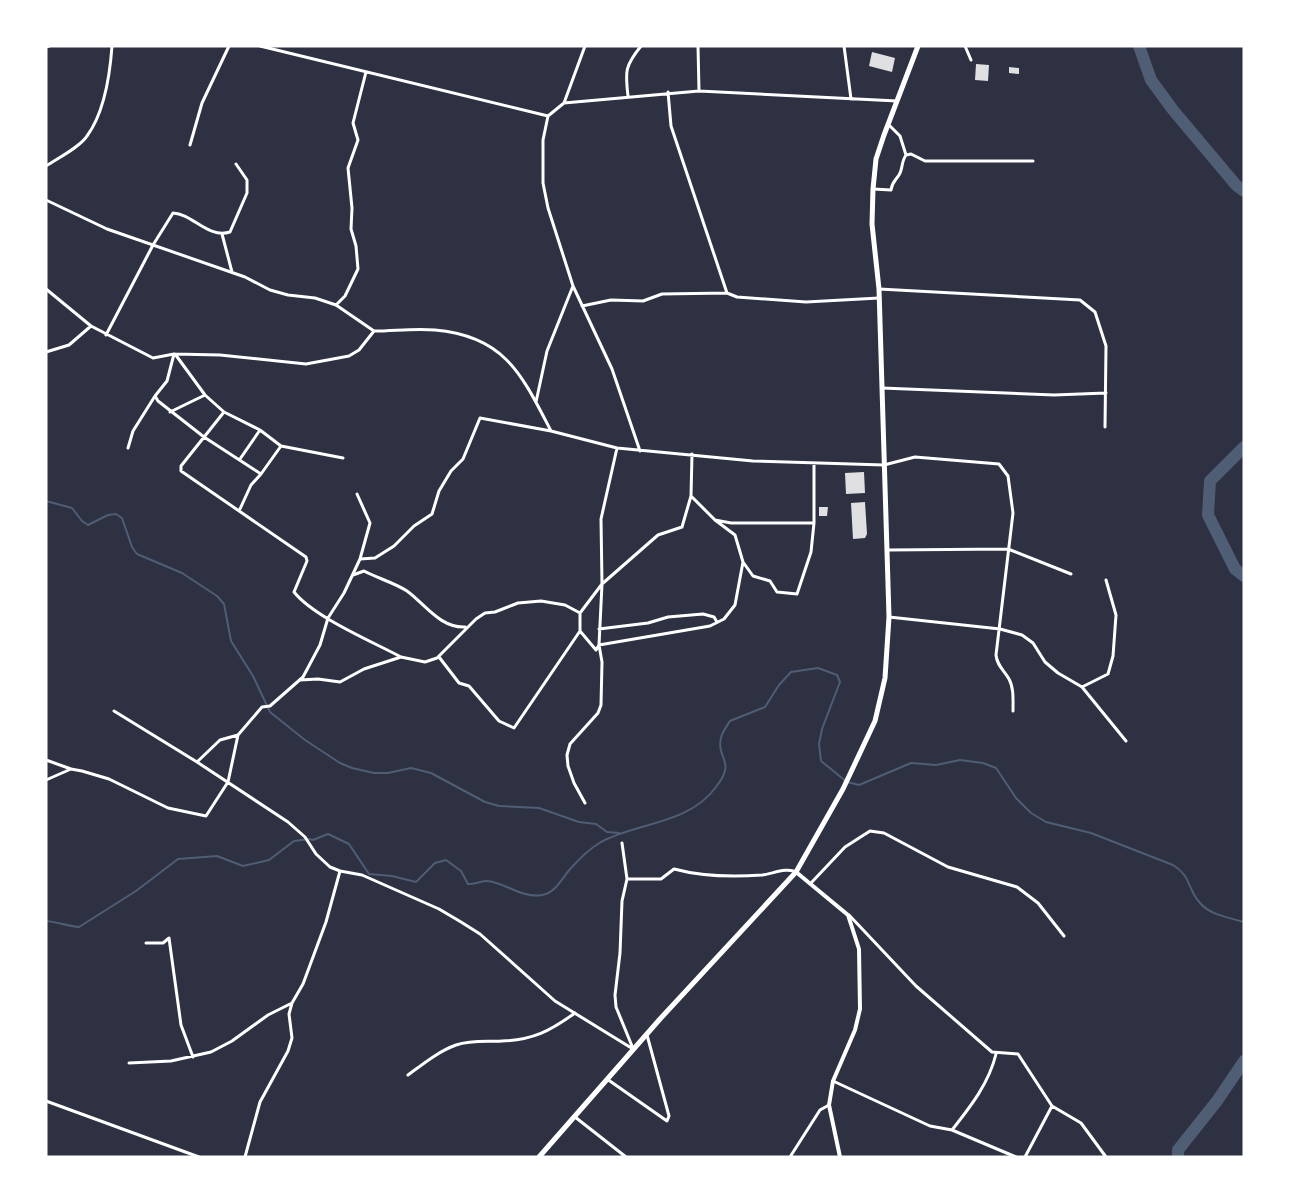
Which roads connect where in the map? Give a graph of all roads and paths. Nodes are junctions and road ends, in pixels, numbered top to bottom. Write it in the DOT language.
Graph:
graph roads {
  1 [pos="112,46"];
  2 [pos="229,46"];
  3 [pos="260,46"];
  4 [pos="585,46"];
  5 [pos="641,46"];
  6 [pos="698,46"];
  7 [pos="844,46"];
  8 [pos="918,46"];
  9 [pos="965,46"];
  10 [pos="971,60"];
  11 [pos="366,72"];
  12 [pos="699,91"];
  13 [pos="668,92"];
  14 [pos="628,96"];
  15 [pos="851,99"];
  16 [pos="899,102"];
  17 [pos="564,103"];
  18 [pos="548,116"];
  19 [pos="888,124"];
  20 [pos="190,145"];
  21 [pos="906,155"];
  22 [pos="1033,160"];
  23 [pos="236,164"];
  24 [pos="46,166"];
  25 [pos="873,189"];
  26 [pos="46,200"];
  27 [pos="222,234"];
  28 [pos="153,245"];
  29 [pos="232,273"];
  30 [pos="573,286"];
  31 [pos="46,289"];
  32 [pos="879,289"];
  33 [pos="727,293"];
  34 [pos="879,298"];
  35 [pos="336,305"];
  36 [pos="582,306"];
  37 [pos="91,326"];
  38 [pos="374,331"];
  39 [pos="106,335"];
  40 [pos="46,352"];
  41 [pos="174,354"];
  42 [pos="882,388"];
  43 [pos="1106,393"];
  44 [pos="205,395"];
  45 [pos="155,396"];
  46 [pos="536,403"];
  47 [pos="170,412"];
  48 [pos="224,412"];
  49 [pos="1105,428"];
  50 [pos="260,430"];
  51 [pos="551,432"];
  52 [pos="204,437"];
  53 [pos="281,446"];
  54 [pos="128,448"];
  55 [pos="617,448"];
  56 [pos="640,451"];
  57 [pos="692,454"];
  58 [pos="343,458"];
  59 [pos="240,459"];
  60 [pos="814,463"];
  61 [pos="884,465"];
  62 [pos="261,474"];
  63 [pos="357,494"];
  64 [pos="691,496"];
  65 [pos="240,509"];
  66 [pos="715,520"];
  67 [pos="814,523"];
  68 [pos="1008,549"];
  69 [pos="888,550"];
  70 [pos="360,559"];
  71 [pos="743,562"];
  72 [pos="1071,574"];
  73 [pos="352,576"];
  74 [pos="1106,580"];
  75 [pos="602,584"];
  76 [pos="580,613"];
  77 [pos="889,617"];
  78 [pos="328,618"];
  79 [pos="717,622"];
  80 [pos="465,627"];
  81 [pos="599,629"];
  82 [pos="1000,629"];
  83 [pos="580,631"];
  84 [pos="599,645"];
  85 [pos="400,657"];
  86 [pos="439,657"];
  87 [pos="300,680"];
  88 [pos="1082,687"];
  89 [pos="1013,710"];
  90 [pos="114,711"];
  91 [pos="238,735"];
  92 [pos="1126,741"];
  93 [pos="46,760"];
  94 [pos="197,762"];
  95 [pos="71,769"];
  96 [pos="46,780"];
  97 [pos="228,782"];
  98 [pos="585,803"];
  99 [pos="622,843"];
  100 [pos="340,871"];
  101 [pos="796,872"];
  102 [pos="627,879"];
  103 [pos="811,883"];
  104 [pos="848,915"];
  105 [pos="1064,936"];
  106 [pos="146,942"];
  107 [pos="292,1003"];
  108 [pos="575,1014"];
  109 [pos="647,1034"];
  110 [pos="633,1048"];
  111 [pos="996,1054"];
  112 [pos="193,1057"];
  113 [pos="129,1063"];
  114 [pos="408,1075"];
  115 [pos="607,1079"];
  116 [pos="833,1081"];
  117 [pos="46,1101"];
  118 [pos="829,1105"];
  119 [pos="1052,1106"];
  120 [pos="575,1116"];
  121 [pos="952,1130"];
  122 [pos="199,1157"];
  123 [pos="245,1157"];
  124 [pos="539,1157"];
  125 [pos="626,1157"];
  126 [pos="790,1157"];
  127 [pos="840,1157"];
  128 [pos="1016,1157"];
  129 [pos="1025,1157"];
  130 [pos="1106,1157"];
  1 -- 24 [label="street"];
  2 -- 20 [label="street"];
  3 -- 11 [label="street"];
  4 -- 17 [label="street"];
  5 -- 14 [label="street"];
  6 -- 12 [label="street"];
  7 -- 15 [label="street"];
  8 -- 16 [label="main road"];
  9 -- 10 [label="street"];
  11 -- 18 [label="street"];
  11 -- 35 [label="street"];
  12 -- 13 [label="street"];
  12 -- 15 [label="street"];
  13 -- 14 [label="street"];
  13 -- 33 [label="street"];
  14 -- 17 [label="street"];
  15 -- 16 [label="street"];
  16 -- 19 [label="main road"];
  17 -- 18 [label="street"];
  18 -- 30 [label="street"];
  19 -- 21 [label="street"];
  19 -- 25 [label="main road"];
  21 -- 22 [label="street"];
  21 -- 25 [label="street"];
  23 -- 27 [label="street"];
  25 -- 32 [label="main road"];
  26 -- 28 [label="street"];
  27 -- 28 [label="street"];
  27 -- 29 [label="street"];
  28 -- 29 [label="street"];
  28 -- 39 [label="street"];
  29 -- 35 [label="street"];
  30 -- 36 [label="street"];
  30 -- 46 [label="street"];
  31 -- 37 [label="street"];
  32 -- 34 [label="main road"];
  32 -- 43 [label="street"];
  33 -- 34 [label="street"];
  33 -- 36 [label="street"];
  34 -- 42 [label="main road"];
  35 -- 38 [label="street"];
  36 -- 56 [label="street"];
  37 -- 39 [label="street"];
  37 -- 40 [label="street"];
  38 -- 41 [label="street"];
  38 -- 46 [label="street"];
  39 -- 41 [label="street"];
  41 -- 44 [label="street"];
  41 -- 45 [label="street"];
  42 -- 43 [label="street"];
  42 -- 61 [label="main road"];
  43 -- 49 [label="street"];
  44 -- 47 [label="street"];
  44 -- 48 [label="street"];
  45 -- 47 [label="street"];
  45 -- 54 [label="street"];
  46 -- 51 [label="street"];
  47 -- 52 [label="street"];
  48 -- 50 [label="street"];
  48 -- 52 [label="street"];
  50 -- 53 [label="street"];
  50 -- 59 [label="street"];
  51 -- 55 [label="street"];
  51 -- 70 [label="street"];
  52 -- 59 [label="street"];
  52 -- 65 [label="street"];
  53 -- 58 [label="street"];
  53 -- 62 [label="street"];
  55 -- 56 [label="street"];
  55 -- 75 [label="street"];
  56 -- 57 [label="street"];
  57 -- 60 [label="street"];
  57 -- 64 [label="street"];
  59 -- 62 [label="street"];
  60 -- 61 [label="street"];
  60 -- 67 [label="street"];
  61 -- 68 [label="street"];
  61 -- 69 [label="main road"];
  62 -- 65 [label="street"];
  63 -- 70 [label="street"];
  64 -- 66 [label="street"];
  64 -- 75 [label="street"];
  65 -- 78 [label="street"];
  66 -- 67 [label="street"];
  66 -- 71 [label="street"];
  67 -- 71 [label="street"];
  68 -- 69 [label="street"];
  68 -- 72 [label="street"];
  68 -- 82 [label="street"];
  69 -- 77 [label="main road"];
  70 -- 73 [label="street"];
  71 -- 79 [label="street"];
  73 -- 78 [label="street"];
  73 -- 80 [label="street"];
  74 -- 88 [label="street"];
  75 -- 76 [label="street"];
  75 -- 81 [label="street"];
  76 -- 80 [label="street"];
  76 -- 83 [label="street"];
  77 -- 82 [label="street"];
  77 -- 101 [label="main road"];
  78 -- 85 [label="street"];
  78 -- 87 [label="street"];
  79 -- 81 [label="street"];
  79 -- 84 [label="street"];
  80 -- 86 [label="street"];
  81 -- 84 [label="street"];
  82 -- 88 [label="street"];
  82 -- 89 [label="street"];
  83 -- 84 [label="street"];
  83 -- 86 [label="street"];
  84 -- 98 [label="street"];
  85 -- 86 [label="street"];
  85 -- 87 [label="street"];
  87 -- 91 [label="street"];
  88 -- 92 [label="street"];
  90 -- 94 [label="street"];
  91 -- 94 [label="street"];
  91 -- 97 [label="street"];
  93 -- 95 [label="street"];
  94 -- 97 [label="street"];
  95 -- 96 [label="street"];
  95 -- 97 [label="street"];
  97 -- 100 [label="street"];
  99 -- 102 [label="street"];
  100 -- 107 [label="street"];
  100 -- 108 [label="street"];
  101 -- 102 [label="street"];
  101 -- 103 [label="street"];
  101 -- 109 [label="main road"];
  102 -- 110 [label="street"];
  103 -- 104 [label="street"];
  103 -- 105 [label="street"];
  104 -- 111 [label="street"];
  104 -- 116 [label="street"];
  106 -- 112 [label="street"];
  107 -- 112 [label="street"];
  107 -- 123 [label="street"];
  108 -- 110 [label="street"];
  108 -- 114 [label="street"];
  109 -- 110 [label="main road"];
  109 -- 115 [label="street"];
  110 -- 115 [label="main road"];
  111 -- 119 [label="street"];
  111 -- 121 [label="street"];
  112 -- 113 [label="street"];
  115 -- 120 [label="main road"];
  116 -- 118 [label="street"];
  116 -- 121 [label="street"];
  117 -- 122 [label="street"];
  118 -- 126 [label="street"];
  118 -- 127 [label="street"];
  119 -- 129 [label="street"];
  119 -- 130 [label="street"];
  120 -- 124 [label="main road"];
  120 -- 125 [label="street"];
  121 -- 128 [label="street"];
}
